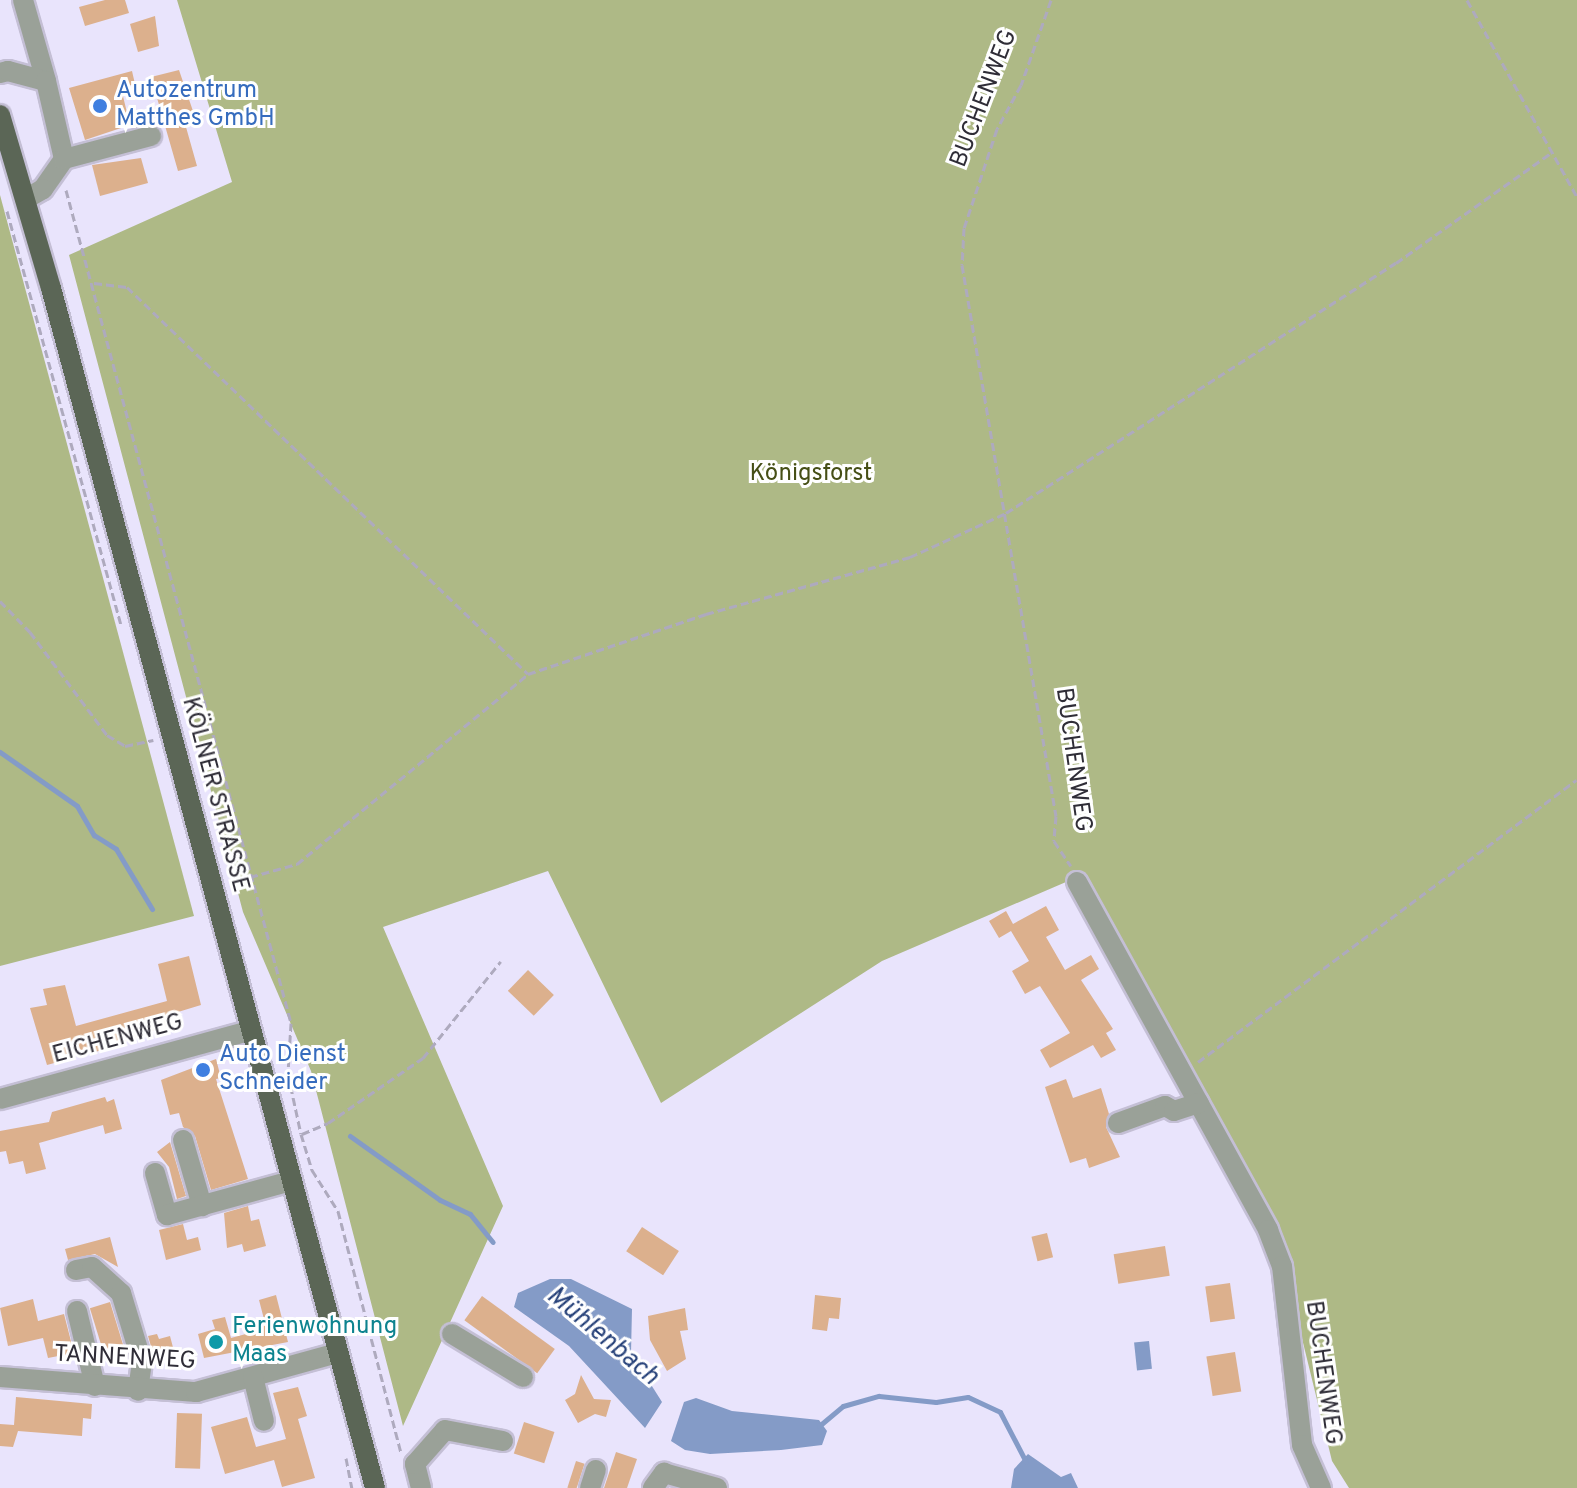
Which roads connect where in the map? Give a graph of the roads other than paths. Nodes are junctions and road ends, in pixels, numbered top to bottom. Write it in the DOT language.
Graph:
graph roads {
  1 [pos="23,0"];
  2 [pos="0,73"];
  3 [pos="46,81"];
  4 [pos="0,115"];
  5 [pos="151,136"];
  6 [pos="64,159"];
  7 [pos="26,199"];
  8 [pos="1077,882"];
  9 [pos="249,1031"];
  10 [pos="0,1099"];
  11 [pos="1199,1103"];
  12 [pos="1118,1123"];
  13 [pos="183,1140"];
  14 [pos="155,1173"];
  15 [pos="292,1185"];
  16 [pos="196,1212"];
  17 [pos="76,1270"];
  18 [pos="77,1311"];
  19 [pos="452,1334"];
  20 [pos="338,1353"];
  21 [pos="2,1371"];
  22 [pos="253,1377"];
  23 [pos="523,1377"];
  24 [pos="95,1386"];
  25 [pos="138,1391"];
  26 [pos="264,1421"];
  27 [pos="503,1441"];
  28 [pos="375,1488"];
  29 [pos="421,1488"];
  30 [pos="653,1488"];
  31 [pos="717,1488"];
  32 [pos="1321,1488"];
  1 -- 3 [label="street"];
  2 -- 3 [label="street"];
  3 -- 6 [label="street"];
  4 -- 7 [label="main road, KÖLNER STRASSE"];
  5 -- 6 [label="street"];
  6 -- 7 [label="street"];
  7 -- 9 [label="main road, KÖLNER STRASSE"];
  8 -- 11 [label="street, BUCHENWEG"];
  9 -- 10 [label="street, EICHENWEG"];
  9 -- 15 [label="main road, KÖLNER STRASSE"];
  11 -- 12 [label="street"];
  11 -- 32 [label="street, BUCHENWEG"];
  13 -- 16 [label="street"];
  14 -- 16 [label="street"];
  15 -- 16 [label="street"];
  15 -- 20 [label="main road, KÖLNER STRASSE"];
  17 -- 25 [label="street"];
  18 -- 24 [label="street"];
  19 -- 23 [label="street"];
  20 -- 22 [label="street, TANNENWEG"];
  20 -- 28 [label="main road, KÖLNER STRASSE"];
  21 -- 24 [label="street, TANNENWEG"];
  22 -- 25 [label="street, TANNENWEG"];
  22 -- 26 [label="street"];
  24 -- 25 [label="street, TANNENWEG"];
  27 -- 29 [label="street"];
  30 -- 31 [label="street"];
}
